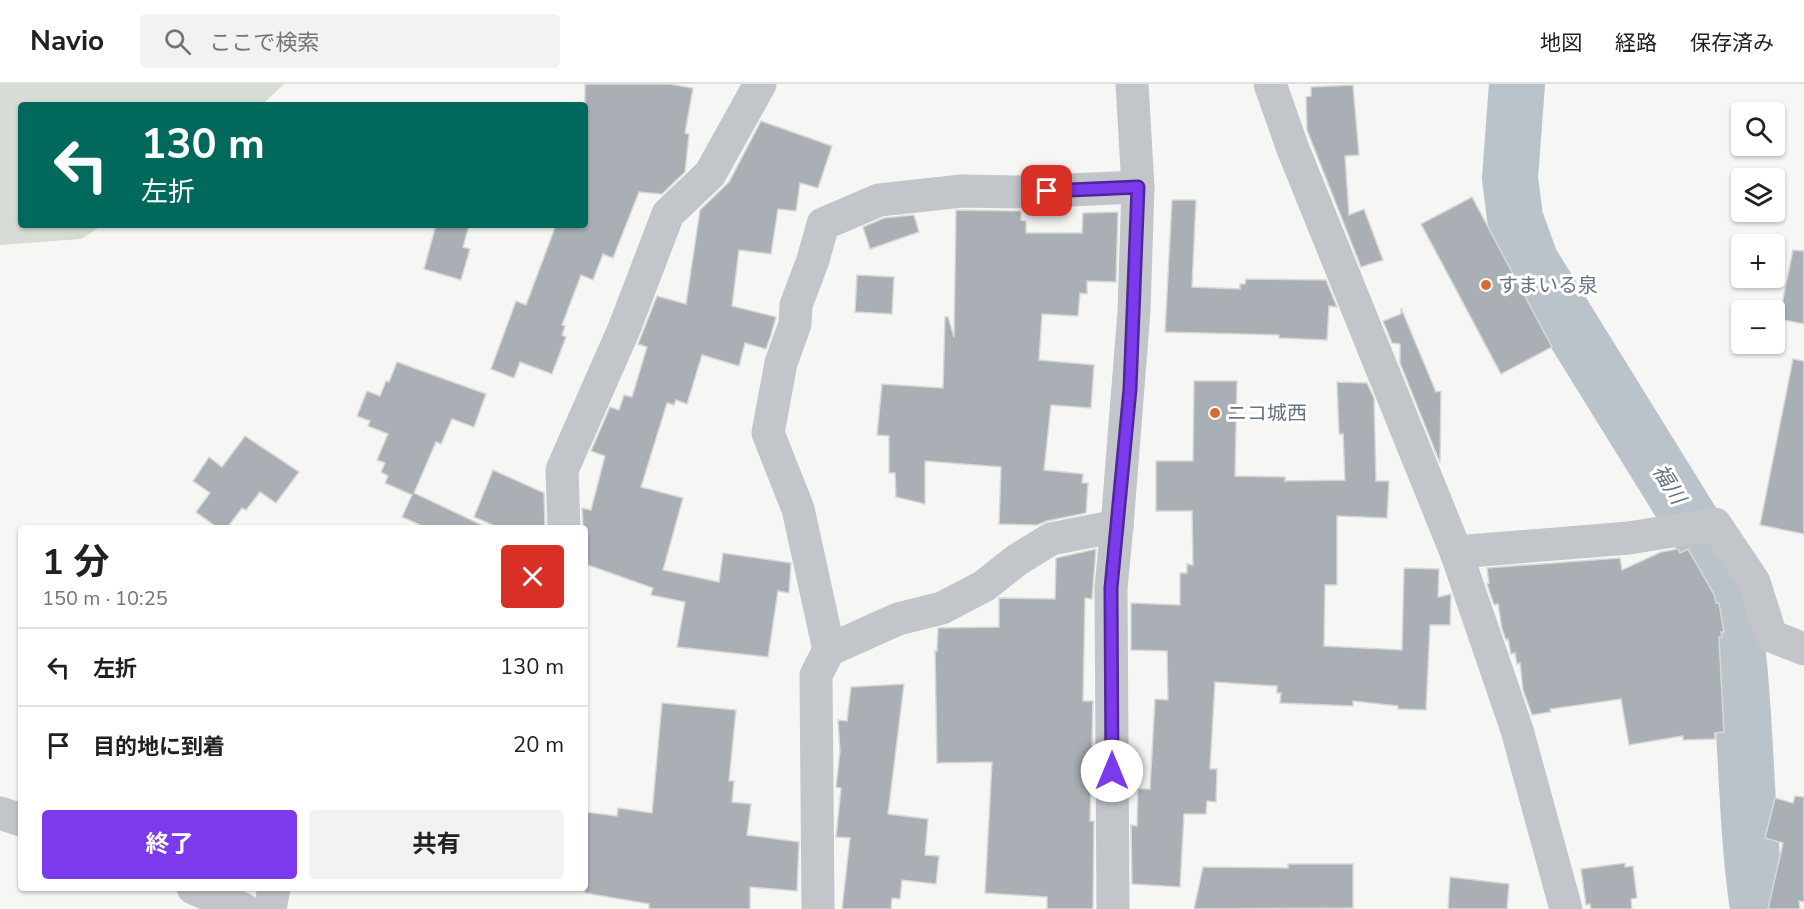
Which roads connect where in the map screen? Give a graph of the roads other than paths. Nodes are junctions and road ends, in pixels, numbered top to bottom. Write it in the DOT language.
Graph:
graph roads {
  1 [pos="760,84"];
  2 [pos="1132,84"];
  3 [pos="1270,84"];
  4 [pos="1138,187"];
  5 [pos="564,525"];
  6 [pos="1117,526"];
  7 [pos="1456,552"];
  8 [pos="1804,649"];
  9 [pos="829,650"];
  10 [pos="0,813"];
  11 [pos="18,819"];
  12 [pos="200,891"];
  13 [pos="273,891"];
  14 [pos="243,909"];
  15 [pos="270,909"];
  16 [pos="818,909"];
  17 [pos="1113,909"];
  18 [pos="1566,909"];
  1 -- 5 [label="street"];
  2 -- 4 [label="street"];
  3 -- 7 [label="street"];
  4 -- 6 [label="street"];
  4 -- 9 [label="street"];
  6 -- 9 [label="street"];
  6 -- 17 [label="street"];
  7 -- 8 [label="street"];
  7 -- 18 [label="street"];
  9 -- 16 [label="street"];
  10 -- 11 [label="street"];
  12 -- 14 [label="street"];
  13 -- 15 [label="street"];
}
